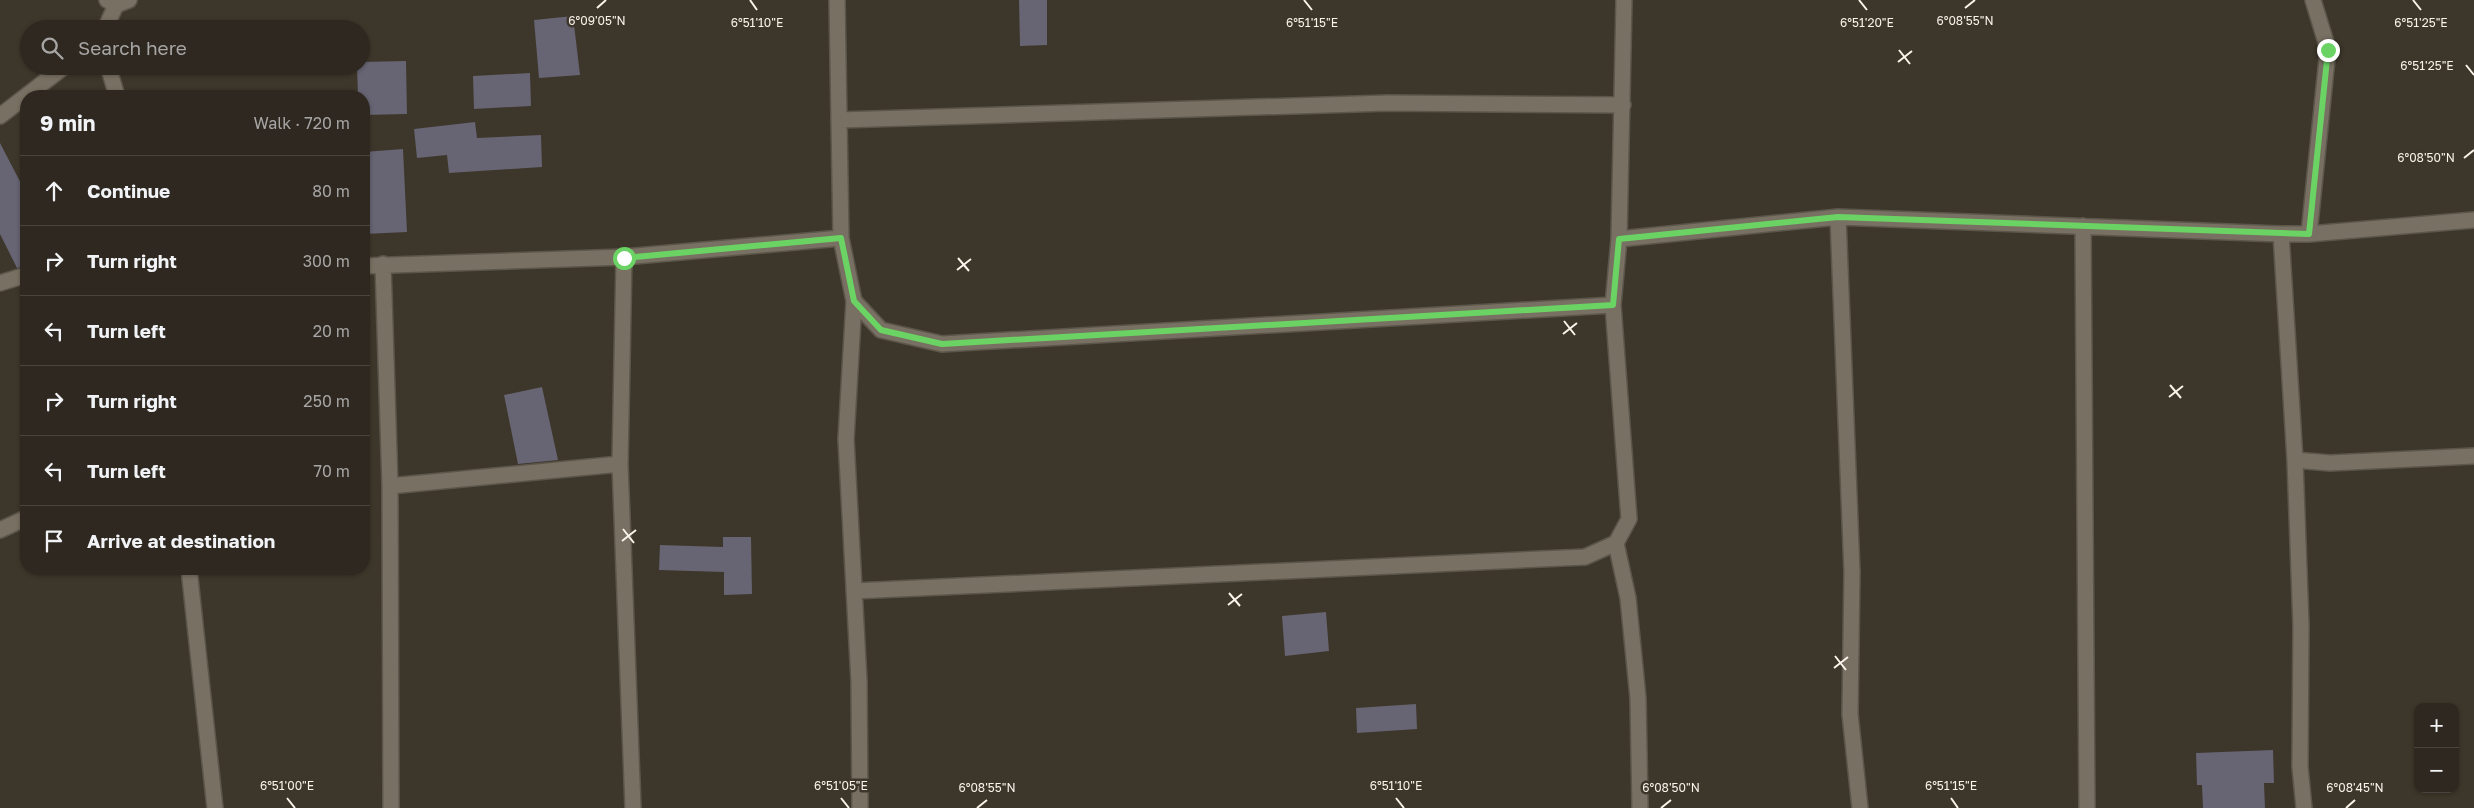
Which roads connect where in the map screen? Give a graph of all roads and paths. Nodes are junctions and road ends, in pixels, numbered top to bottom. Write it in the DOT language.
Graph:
graph roads {
  1 [pos="837,0"];
  2 [pos="1624,0"];
  3 [pos="2313,0"];
  4 [pos="117,2"];
  5 [pos="109,20"];
  6 [pos="53,75"];
  7 [pos="111,75"];
  8 [pos="34,90"];
  9 [pos="115,90"];
  10 [pos="20,101"];
  11 [pos="1623,105"];
  12 [pos="0,116"];
  13 [pos="840,120"];
  14 [pos="1838,217"];
  15 [pos="2474,220"];
  16 [pos="2083,226"];
  17 [pos="2281,234"];
  18 [pos="2309,234"];
  19 [pos="841,238"];
  20 [pos="1619,239"];
  21 [pos="624,258"];
  22 [pos="383,264"];
  23 [pos="370,265"];
  24 [pos="20,277"];
  25 [pos="0,283"];
  26 [pos="854,301"];
  27 [pos="1613,305"];
  28 [pos="2474,456"];
  29 [pos="2295,460"];
  30 [pos="620,464"];
  31 [pos="390,486"];
  32 [pos="20,521"];
  33 [pos="0,530"];
  34 [pos="1616,543"];
  35 [pos="190,575"];
  36 [pos="854,591"];
  37 [pos="215,808"];
  38 [pos="391,808"];
  39 [pos="633,808"];
  40 [pos="860,808"];
  41 [pos="1640,808"];
  42 [pos="1860,808"];
  43 [pos="2087,808"];
  44 [pos="2304,808"];
  1 -- 13 [label="street"];
  2 -- 11 [label="street"];
  3 -- 18 [label="street"];
  4 -- 5 [label="street"];
  6 -- 8 [label="street"];
  7 -- 9 [label="street"];
  10 -- 12 [label="street"];
  11 -- 13 [label="street"];
  11 -- 20 [label="street"];
  13 -- 19 [label="street"];
  14 -- 16 [label="street"];
  14 -- 20 [label="street"];
  14 -- 42 [label="street"];
  15 -- 18 [label="street"];
  16 -- 17 [label="street"];
  16 -- 43 [label="street"];
  17 -- 18 [label="street"];
  17 -- 29 [label="street"];
  19 -- 21 [label="street"];
  19 -- 26 [label="street"];
  20 -- 27 [label="street"];
  21 -- 22 [label="street"];
  21 -- 30 [label="street"];
  22 -- 23 [label="street"];
  22 -- 31 [label="street"];
  24 -- 25 [label="street"];
  26 -- 27 [label="street"];
  26 -- 36 [label="street"];
  27 -- 34 [label="street"];
  28 -- 29 [label="street"];
  29 -- 44 [label="street"];
  30 -- 31 [label="street"];
  30 -- 39 [label="street"];
  31 -- 38 [label="street"];
  32 -- 33 [label="street"];
  34 -- 36 [label="street"];
  34 -- 41 [label="street"];
  35 -- 37 [label="street"];
  36 -- 40 [label="street"];
}
